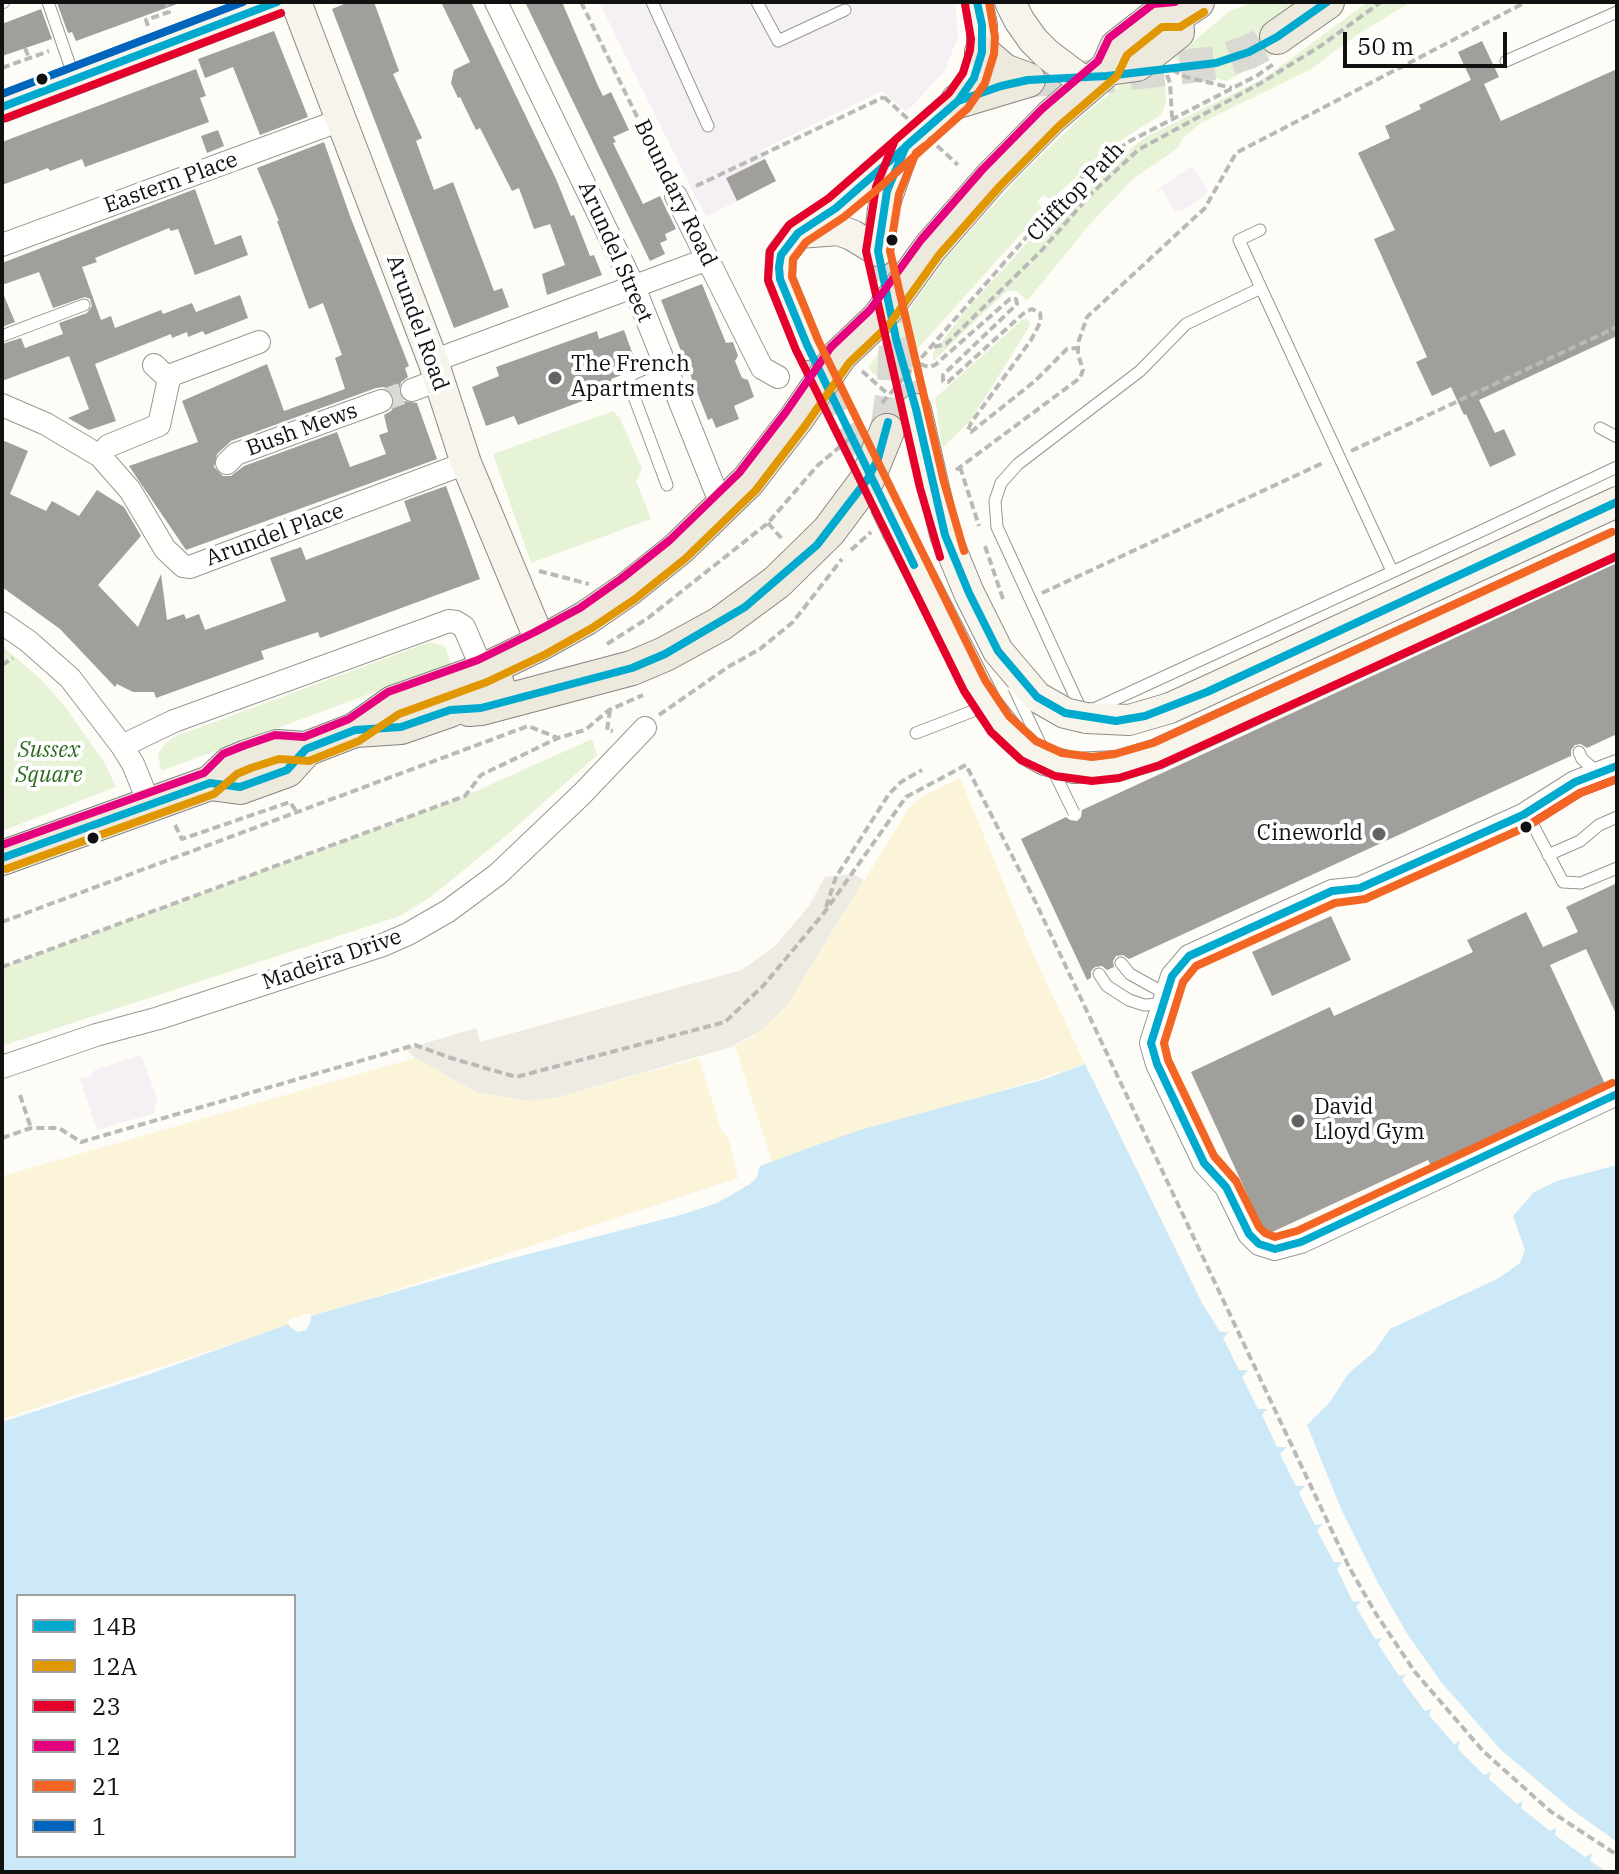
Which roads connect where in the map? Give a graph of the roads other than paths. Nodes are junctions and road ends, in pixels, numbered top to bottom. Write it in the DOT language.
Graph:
graph roads {
  1 [pos="48,2"];
  2 [pos="277,2"];
  3 [pos="296,2"];
  4 [pos="496,2"];
  5 [pos="652,2"];
  6 [pos="757,2"];
  7 [pos="977,2"];
  8 [pos="1010,2"];
  9 [pos="1327,2"];
  10 [pos="1177,7"];
  11 [pos="845,10"];
  12 [pos="1617,12"];
  13 [pos="1278,49"];
  14 [pos="982,52"];
  15 [pos="1506,61"];
  16 [pos="1098,77"];
  17 [pos="74,79"];
  18 [pos="958,101"];
  19 [pos="2,107"];
  20 [pos="341,120"];
  21 [pos="708,126"];
  22 [pos="906,146"];
  23 [pos="676,196"];
  24 [pos="1260,230"];
  25 [pos="798,233"];
  26 [pos="2,245"];
  27 [pos="708,259"];
  28 [pos="634,287"];
  29 [pos="1261,288"];
  30 [pos="84,305"];
  31 [pos="879,318"];
  32 [pos="2,336"];
  33 [pos="259,342"];
  34 [pos="807,345"];
  35 [pos="667,372"];
  36 [pos="428,377"];
  37 [pos="778,377"];
  38 [pos="381,401"];
  39 [pos="2,405"];
  40 [pos="916,409"];
  41 [pos="876,421"];
  42 [pos="1600,428"];
  43 [pos="1617,437"];
  44 [pos="100,456"];
  45 [pos="227,463"];
  46 [pos="466,463"];
  47 [pos="1617,467"];
  48 [pos="667,485"];
  49 [pos="1617,502"];
  50 [pos="725,504"];
  51 [pos="881,516"];
  52 [pos="1617,543"];
  53 [pos="1392,571"];
  54 [pos="2,623"];
  55 [pos="541,643"];
  56 [pos="998,651"];
  57 [pos="483,671"];
  58 [pos="987,705"];
  59 [pos="450,710"];
  60 [pos="651,722"];
  61 [pos="355,730"];
  62 [pos="916,733"];
  63 [pos="122,746"];
  64 [pos="1579,752"];
  65 [pos="1607,769"];
  66 [pos="149,803"];
  67 [pos="1074,813"];
  68 [pos="1523,815"];
  69 [pos="1617,817"];
  70 [pos="1548,855"];
  71 [pos="2,858"];
  72 [pos="1617,868"];
  73 [pos="1121,963"];
  74 [pos="1099,974"];
  75 [pos="1164,999"];
  76 [pos="2,1067"];
  77 [pos="1617,1094"];
  1 -- 17 [label="lane"];
  2 -- 17 [label="street"];
  3 -- 20 [label="street, Arundel Road"];
  4 -- 28 [label="street, Arundel Street"];
  5 -- 21 [label="lane"];
  6 -- 11 [label="lane"];
  7 -- 14 [label="street"];
  8 -- 16 [label="street"];
  9 -- 13 [label="main road"];
  10 -- 16 [label="main road"];
  12 -- 15 [label="lane"];
  14 -- 18 [label="street"];
  14 -- 18 [label="main road"];
  16 -- 31 [label="main road"];
  17 -- 19 [label="street"];
  18 -- 22 [label="street"];
  20 -- 26 [label="street, Eastern Place"];
  20 -- 36 [label="street, Arundel Road"];
  22 -- 25 [label="street"];
  22 -- 25 [label="street"];
  23 -- 27 [label="street, Boundary Road"];
  24 -- 29 [label="lane"];
  25 -- 34 [label="street"];
  27 -- 28 [label="street"];
  27 -- 37 [label="street, Boundary Road"];
  28 -- 35 [label="street, Arundel Street"];
  28 -- 36 [label="street"];
  29 -- 53 [label="lane"];
  29 -- 53 [label="lane"];
  30 -- 32 [label="lane"];
  31 -- 50 [label="main road"];
  31 -- 59 [label="main road"];
  33 -- 44 [label="street"];
  35 -- 48 [label="lane"];
  35 -- 50 [label="street, Arundel Street"];
  36 -- 46 [label="street, Arundel Road"];
  38 -- 45 [label="street, Bush Mews"];
  39 -- 44 [label="street, Arundel Place"];
  40 -- 56 [label="street, bridge"];
  41 -- 59 [label="main road"];
  42 -- 43 [label="lane"];
  44 -- 46 [label="street, Arundel Place"];
  46 -- 55 [label="street, Arundel Road"];
  47 -- 53 [label="lane"];
  49 -- 56 [label="street, bridge"];
  50 -- 55 [label="main road"];
  51 -- 58 [label="street, bridge"];
  52 -- 58 [label="street, bridge"];
  54 -- 63 [label="street"];
  55 -- 57 [label="main road"];
  56 -- 67 [label="lane, bridge"];
  57 -- 61 [label="main road"];
  57 -- 63 [label="street"];
  58 -- 62 [label="lane"];
  59 -- 61 [label="main road"];
  60 -- 76 [label="street, Madeira Drive"];
  61 -- 66 [label="main road"];
  63 -- 66 [label="street"];
  64 -- 65 [label="lane"];
  65 -- 68 [label="street"];
  66 -- 71 [label="main road"];
  68 -- 70 [label="lane"];
  68 -- 75 [label="street"];
  69 -- 70 [label="lane"];
  70 -- 72 [label="lane"];
  73 -- 75 [label="lane"];
  74 -- 75 [label="lane"];
  75 -- 77 [label="street"];
}
